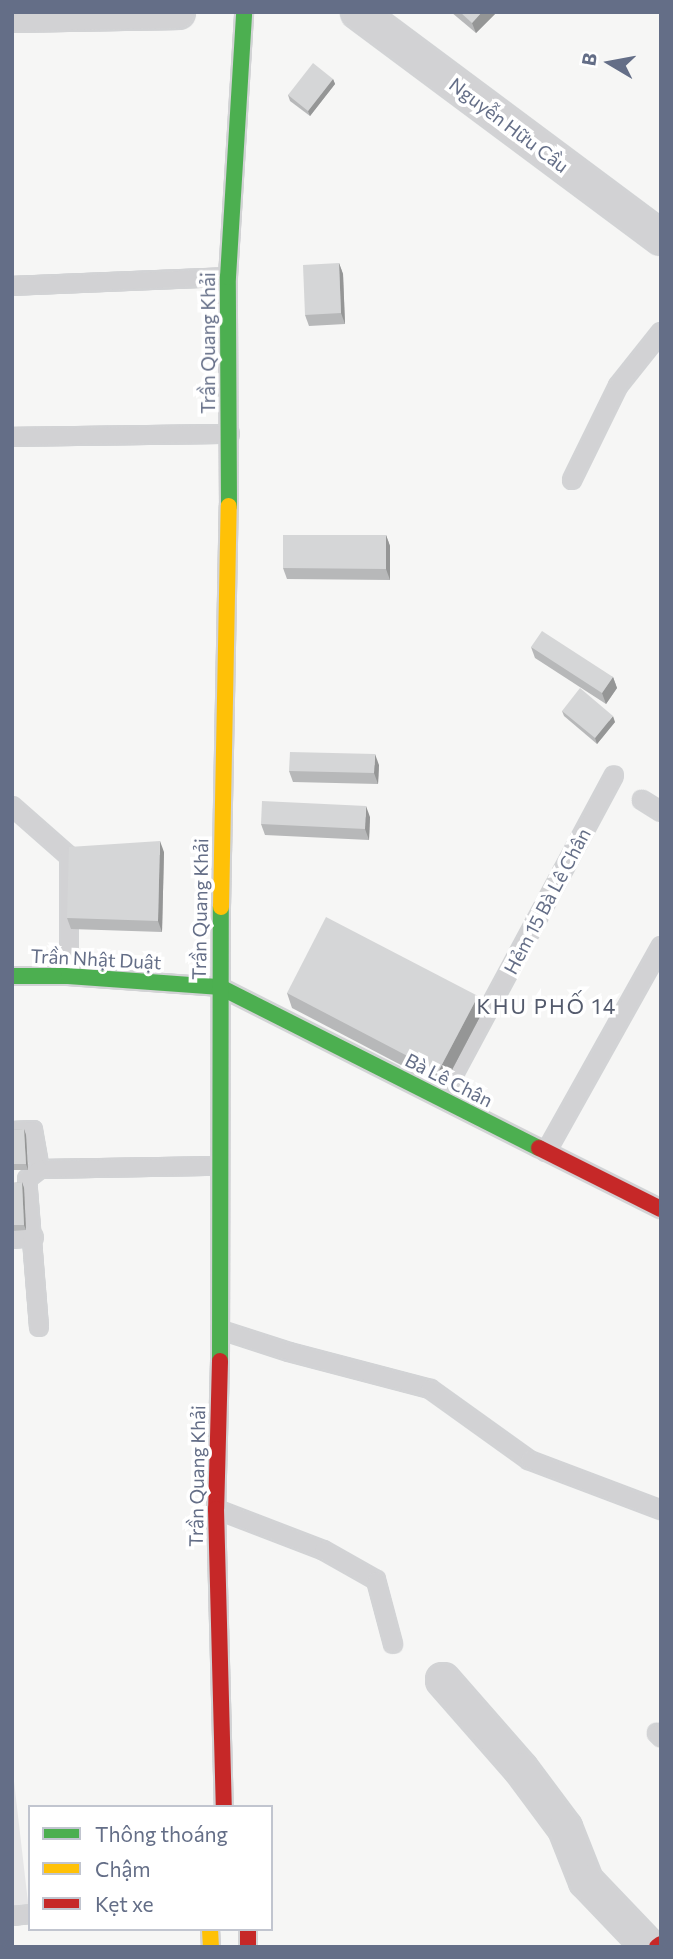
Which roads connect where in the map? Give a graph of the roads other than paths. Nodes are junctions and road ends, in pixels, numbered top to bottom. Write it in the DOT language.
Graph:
graph roads {
  1 [pos="178,12"];
  2 [pos="244,12"];
  3 [pos="358,12"];
  4 [pos="12,15"];
  5 [pos="661,238"];
  6 [pos="228,277"];
  7 [pos="12,286"];
  8 [pos="661,332"];
  9 [pos="230,433"];
  10 [pos="12,436"];
  11 [pos="572,480"];
  12 [pos="614,776"];
  13 [pos="642,800"];
  14 [pos="12,806"];
  15 [pos="661,812"];
  16 [pos="661,946"];
  17 [pos="12,976"];
  18 [pos="69,976"];
  19 [pos="220,987"];
  20 [pos="440,1100"];
  21 [pos="12,1131"];
  22 [pos="546,1152"];
  23 [pos="219,1166"];
  24 [pos="40,1169"];
  25 [pos="661,1209"];
  26 [pos="34,1237"];
  27 [pos="12,1239"];
  28 [pos="39,1327"];
  29 [pos="221,1330"];
  30 [pos="215,1509"];
  31 [pos="661,1510"];
  32 [pos="393,1644"];
  33 [pos="443,1680"];
  34 [pos="224,1805"];
  35 [pos="649,1947"];
  1 -- 4 [label="street"];
  2 -- 6 [label="street, Trần Quang Khải"];
  3 -- 5 [label="street, Nguyễn Hữu Cầu"];
  6 -- 7 [label="lane"];
  6 -- 9 [label="street, Trần Quang Khải"];
  8 -- 11 [label="lane"];
  9 -- 10 [label="lane"];
  9 -- 19 [label="street, Trần Quang Khải"];
  12 -- 20 [label="lane, Hẻm 15 Bà Lê Chân"];
  13 -- 15 [label="lane"];
  14 -- 18 [label="lane"];
  16 -- 22 [label="lane"];
  17 -- 18 [label="street, Trần Nhật Duật"];
  18 -- 19 [label="street, Trần Nhật Duật"];
  19 -- 20 [label="street, Bà Lê Chân"];
  19 -- 23 [label="street, Trần Quang Khải"];
  20 -- 22 [label="street, Bà Lê Chân"];
  21 -- 24 [label="lane"];
  22 -- 25 [label="street, Bà Lê Chân"];
  23 -- 24 [label="lane"];
  23 -- 29 [label="street, Trần Quang Khải"];
  24 -- 26 [label="lane"];
  26 -- 27 [label="lane"];
  26 -- 28 [label="lane"];
  29 -- 30 [label="street, Trần Quang Khải"];
  29 -- 31 [label="lane"];
  30 -- 32 [label="lane"];
  30 -- 34 [label="street, Trần Quang Khải"];
  33 -- 35 [label="street"];
}
